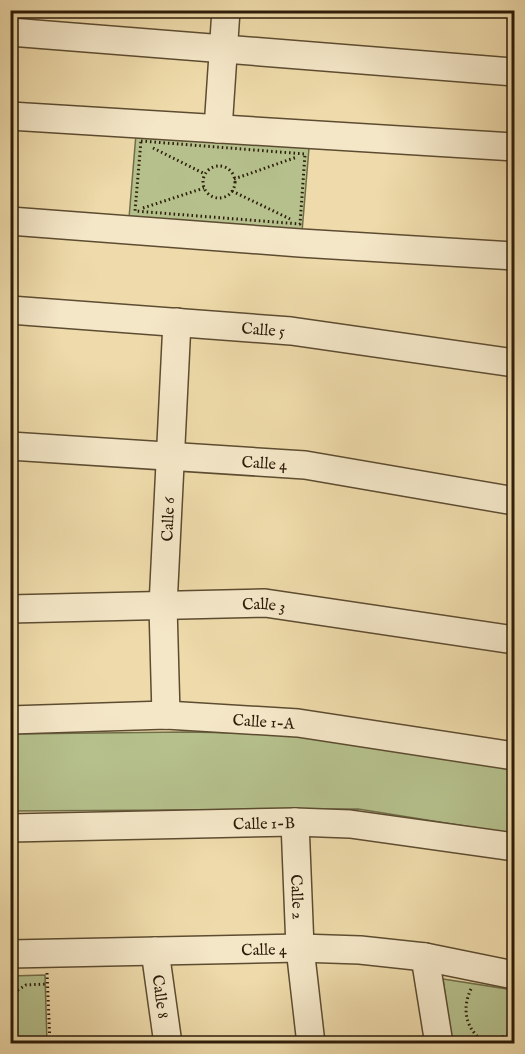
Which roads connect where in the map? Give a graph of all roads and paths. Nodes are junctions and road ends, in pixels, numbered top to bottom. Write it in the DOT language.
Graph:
graph roads {
  1 [pos="226,10"];
  2 [pos="10,32"];
  3 [pos="224,50"];
  4 [pos="514,72"];
  5 [pos="10,116"];
  6 [pos="218,129"];
  7 [pos="141,133"];
  8 [pos="307,145"];
  9 [pos="514,147"];
  10 [pos="205,174"];
  11 [pos="234,179"];
  12 [pos="204,188"];
  13 [pos="232,191"];
  14 [pos="10,221"];
  15 [pos="134,221"];
  16 [pos="300,233"];
  17 [pos="514,256"];
  18 [pos="10,310"];
  19 [pos="177,322"];
  20 [pos="514,363"];
  21 [pos="10,446"];
  22 [pos="170,456"];
  23 [pos="514,501"];
  24 [pos="163,606"];
  25 [pos="10,609"];
  26 [pos="514,639"];
  27 [pos="166,715"];
  28 [pos="10,720"];
  29 [pos="514,756"];
  30 [pos="295,822"];
  31 [pos="10,828"];
  32 [pos="514,847"];
  33 [pos="300,948"];
  34 [pos="155,951"];
  35 [pos="46,953"];
  36 [pos="10,954"];
  37 [pos="425,957"];
  38 [pos="514,975"];
  39 [pos="475,982"];
  40 [pos="47,984"];
  41 [pos="10,995"];
  42 [pos="10,1018"];
  43 [pos="10,1026"];
  44 [pos="514,1033"];
  45 [pos="50,1044"];
  46 [pos="168,1044"];
  47 [pos="311,1044"];
  48 [pos="439,1044"];
  49 [pos="492,1044"];
  1 -- 3 [label="street"];
  2 -- 3 [label="street"];
  3 -- 4 [label="street"];
  3 -- 6 [label="street"];
  5 -- 7 [label="street"];
  6 -- 7 [label="street"];
  6 -- 8 [label="street"];
  7 -- 8 [label="path"];
  7 -- 10 [label="path"];
  7 -- 15 [label="path"];
  8 -- 9 [label="street"];
  8 -- 11 [label="path"];
  8 -- 16 [label="path"];
  10 -- 11 [label="path"];
  10 -- 12 [label="path"];
  11 -- 13 [label="path"];
  12 -- 13 [label="path"];
  12 -- 15 [label="path"];
  13 -- 16 [label="path"];
  14 -- 15 [label="street"];
  15 -- 16 [label="street"];
  15 -- 16 [label="path"];
  16 -- 17 [label="street"];
  18 -- 19 [label="street, Calle 5"];
  19 -- 20 [label="street, Calle 5"];
  19 -- 22 [label="street, Calle 6"];
  21 -- 22 [label="street, Calle 4"];
  22 -- 23 [label="street, Calle 4"];
  22 -- 24 [label="street, Calle 6"];
  24 -- 25 [label="street, Calle 3"];
  24 -- 26 [label="street, Calle 3"];
  24 -- 27 [label="street, Calle 6"];
  27 -- 28 [label="street, Calle 1-A"];
  27 -- 29 [label="street, Calle 1-A"];
  30 -- 31 [label="street, Calle 1-B"];
  30 -- 32 [label="street, Calle 1-B"];
  30 -- 33 [label="street, Calle 2"];
  33 -- 34 [label="street, Calle 4"];
  33 -- 37 [label="street, Calle 4"];
  33 -- 47 [label="street, Calle 2"];
  34 -- 35 [label="street, Calle 4"];
  34 -- 46 [label="street, Calle 8"];
  35 -- 36 [label="street, Calle 4"];
  35 -- 40 [label="path"];
  37 -- 38 [label="street, Calle 4"];
  37 -- 48 [label="street"];
  39 -- 49 [label="path"];
  40 -- 41 [label="path"];
  40 -- 45 [label="path"];
  42 -- 43 [label="path"];
  44 -- 49 [label="path"];
}
